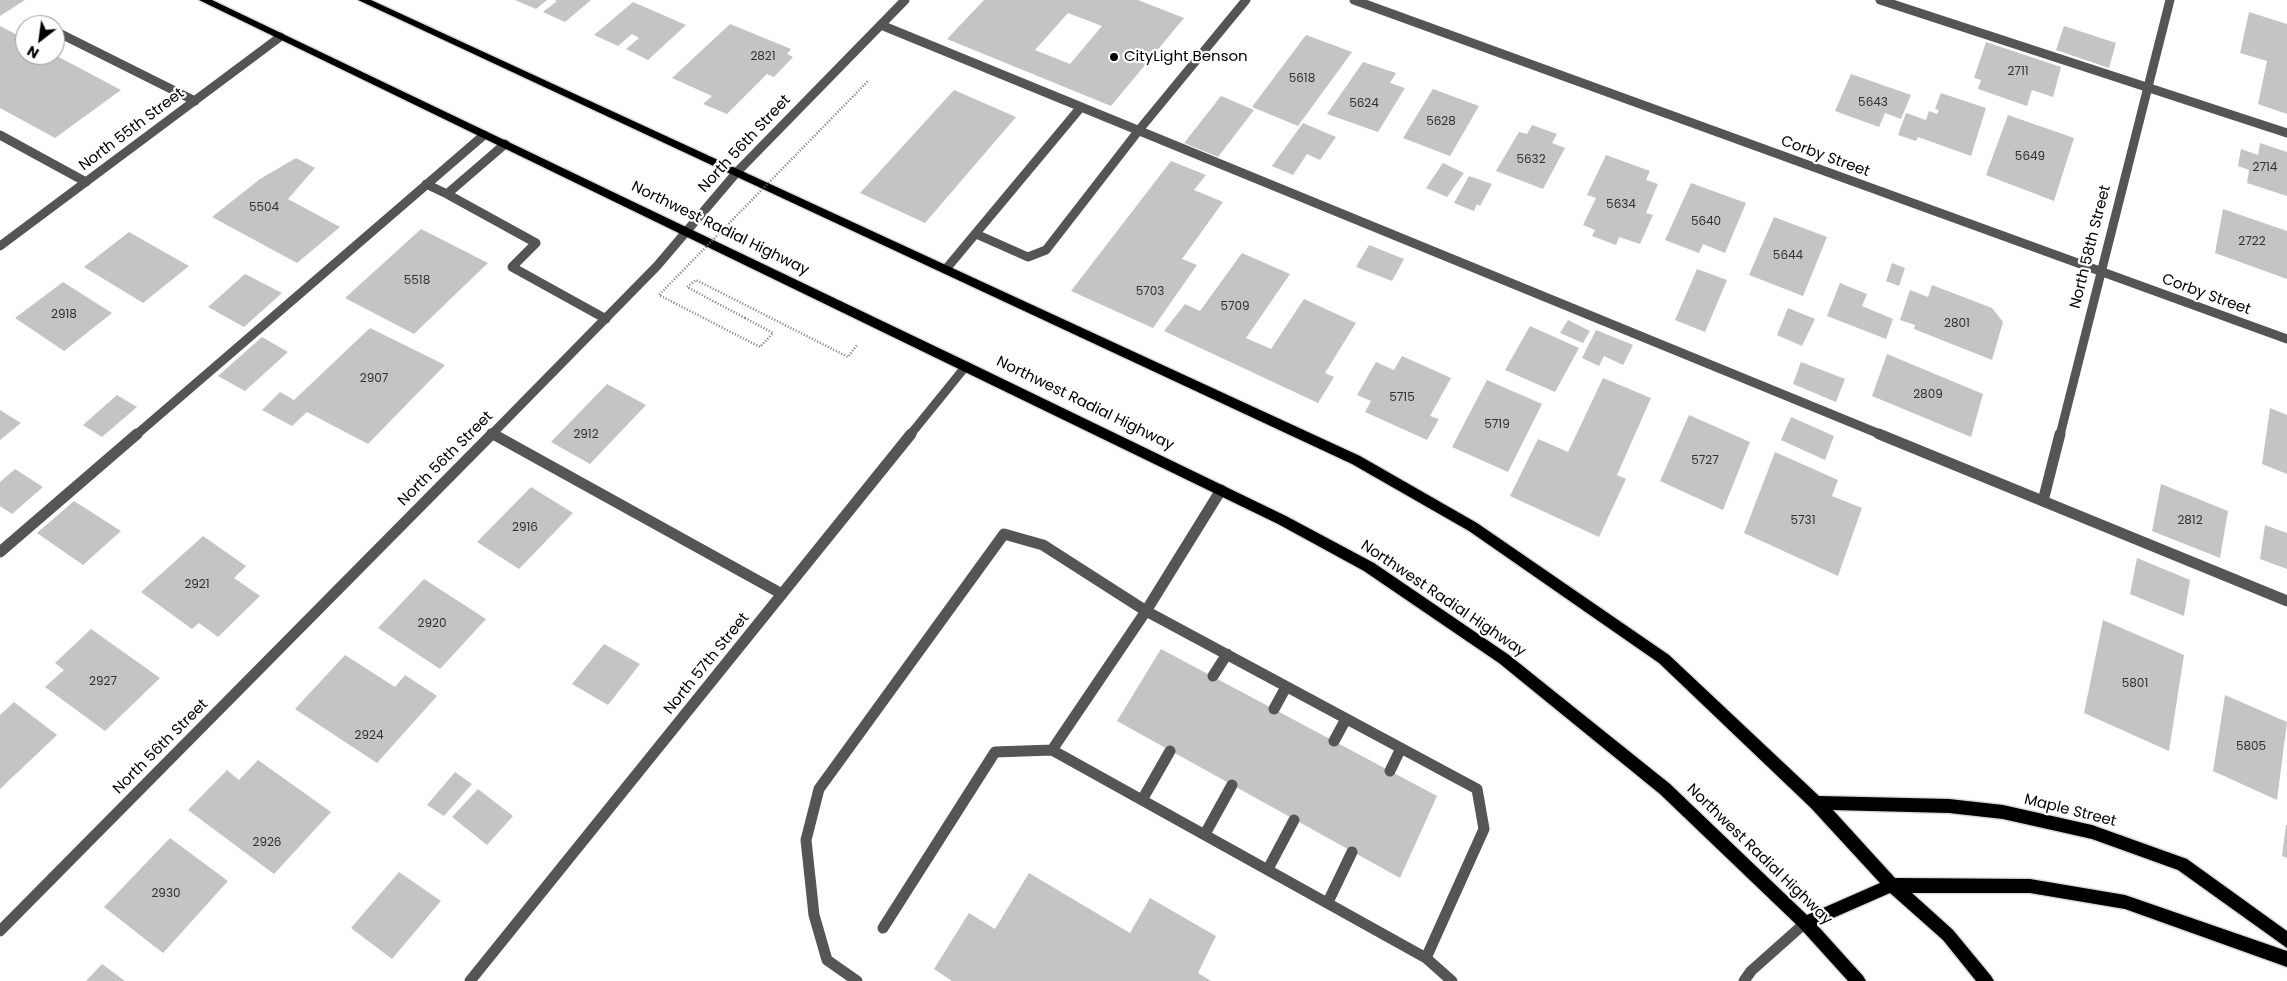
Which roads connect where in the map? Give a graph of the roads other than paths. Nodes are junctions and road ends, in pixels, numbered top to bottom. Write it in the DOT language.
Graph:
graph roads {
  1 [pos="204,0"];
  2 [pos="363,0"];
  3 [pos="905,0"];
  4 [pos="1246,0"];
  5 [pos="1354,0"];
  6 [pos="1880,0"];
  7 [pos="2170,0"];
  8 [pos="881,24"];
  9 [pos="65,36"];
  10 [pos="280,37"];
  11 [pos="2147,88"];
  12 [pos="195,101"];
  13 [pos="1081,107"];
  14 [pos="1139,130"];
  15 [pos="2287,133"];
  16 [pos="0,135"];
  17 [pos="484,135"];
  18 [pos="505,144"];
  19 [pos="737,172"];
  20 [pos="86,182"];
  21 [pos="426,184"];
  22 [pos="447,194"];
  23 [pos="686,232"];
  24 [pos="976,234"];
  25 [pos="0,246"];
  26 [pos="946,269"];
  27 [pos="2101,272"];
  28 [pos="606,319"];
  29 [pos="2287,339"];
  30 [pos="966,366"];
  31 [pos="491,434"];
  32 [pos="1221,490"];
  33 [pos="2044,501"];
  34 [pos="0,552"];
  35 [pos="782,594"];
  36 [pos="2287,601"];
  37 [pos="1146,611"];
  38 [pos="1227,654"];
  39 [pos="1213,676"];
  40 [pos="1286,687"];
  41 [pos="1274,709"];
  42 [pos="1346,719"];
  43 [pos="1334,741"];
  44 [pos="1401,748"];
  45 [pos="1052,750"];
  46 [pos="1170,750"];
  47 [pos="1390,771"];
  48 [pos="1232,785"];
  49 [pos="1142,800"];
  50 [pos="1816,802"];
  51 [pos="1294,820"];
  52 [pos="1205,834"];
  53 [pos="1352,852"];
  54 [pos="1268,869"];
  55 [pos="1892,885"];
  56 [pos="1328,902"];
  57 [pos="1805,923"];
  58 [pos="883,928"];
  59 [pos="0,931"];
  60 [pos="2287,940"];
  61 [pos="1426,958"];
  62 [pos="2287,959"];
  63 [pos="470,981"];
  64 [pos="857,981"];
  65 [pos="1452,981"];
  66 [pos="1744,981"];
  67 [pos="1858,981"];
  68 [pos="1986,981"];
  1 -- 10 [label="main road, Northwest Radial Highway"];
  2 -- 19 [label="main road"];
  3 -- 8 [label="street, North 56th Street"];
  4 -- 14 [label="street"];
  5 -- 27 [label="street, Corby Street"];
  6 -- 11 [label="street"];
  7 -- 11 [label="street, North 58th Street"];
  8 -- 13 [label="street"];
  8 -- 19 [label="street, North 56th Street"];
  9 -- 12 [label="street"];
  10 -- 12 [label="street, North 55th Street"];
  10 -- 17 [label="main road, Northwest Radial Highway"];
  11 -- 15 [label="street"];
  11 -- 27 [label="street, North 58th Street"];
  12 -- 20 [label="street, North 55th Street"];
  13 -- 14 [label="street"];
  13 -- 24 [label="street"];
  14 -- 24 [label="street"];
  14 -- 33 [label="street"];
  16 -- 20 [label="street"];
  17 -- 18 [label="main road, Northwest Radial Highway"];
  17 -- 21 [label="street"];
  18 -- 22 [label="street"];
  18 -- 23 [label="main road, Northwest Radial Highway"];
  19 -- 23 [label="street, North 56th Street"];
  19 -- 26 [label="main road"];
  20 -- 25 [label="street, North 55th Street"];
  21 -- 22 [label="street"];
  21 -- 34 [label="street"];
  22 -- 28 [label="street"];
  23 -- 28 [label="street, North 56th Street"];
  23 -- 30 [label="main road, Northwest Radial Highway"];
  24 -- 26 [label="street"];
  26 -- 50 [label="main road"];
  27 -- 29 [label="street, Corby Street"];
  27 -- 33 [label="street, North 58th Street"];
  28 -- 31 [label="street, North 56th Street"];
  30 -- 32 [label="main road, Northwest Radial Highway"];
  30 -- 35 [label="street, North 57th Street"];
  31 -- 35 [label="street"];
  31 -- 59 [label="street, North 56th Street"];
  32 -- 37 [label="street"];
  32 -- 57 [label="main road, Northwest Radial Highway"];
  33 -- 36 [label="street"];
  35 -- 63 [label="street, North 57th Street"];
  37 -- 38 [label="street"];
  37 -- 45 [label="street"];
  37 -- 64 [label="street"];
  38 -- 39 [label="street"];
  38 -- 40 [label="street"];
  40 -- 41 [label="street"];
  40 -- 42 [label="street"];
  42 -- 43 [label="street"];
  42 -- 44 [label="street"];
  44 -- 47 [label="street"];
  44 -- 61 [label="street"];
  45 -- 49 [label="street"];
  45 -- 58 [label="street"];
  46 -- 49 [label="street"];
  48 -- 52 [label="street"];
  49 -- 52 [label="street"];
  50 -- 55 [label="main road"];
  50 -- 60 [label="main road, Maple Street"];
  51 -- 54 [label="street"];
  52 -- 54 [label="street"];
  53 -- 56 [label="street"];
  54 -- 56 [label="street"];
  55 -- 57 [label="main road"];
  55 -- 62 [label="main road"];
  55 -- 68 [label="main road"];
  56 -- 61 [label="street"];
  57 -- 66 [label="street"];
  57 -- 67 [label="main road, Northwest Radial Highway"];
  61 -- 65 [label="street"];
}
